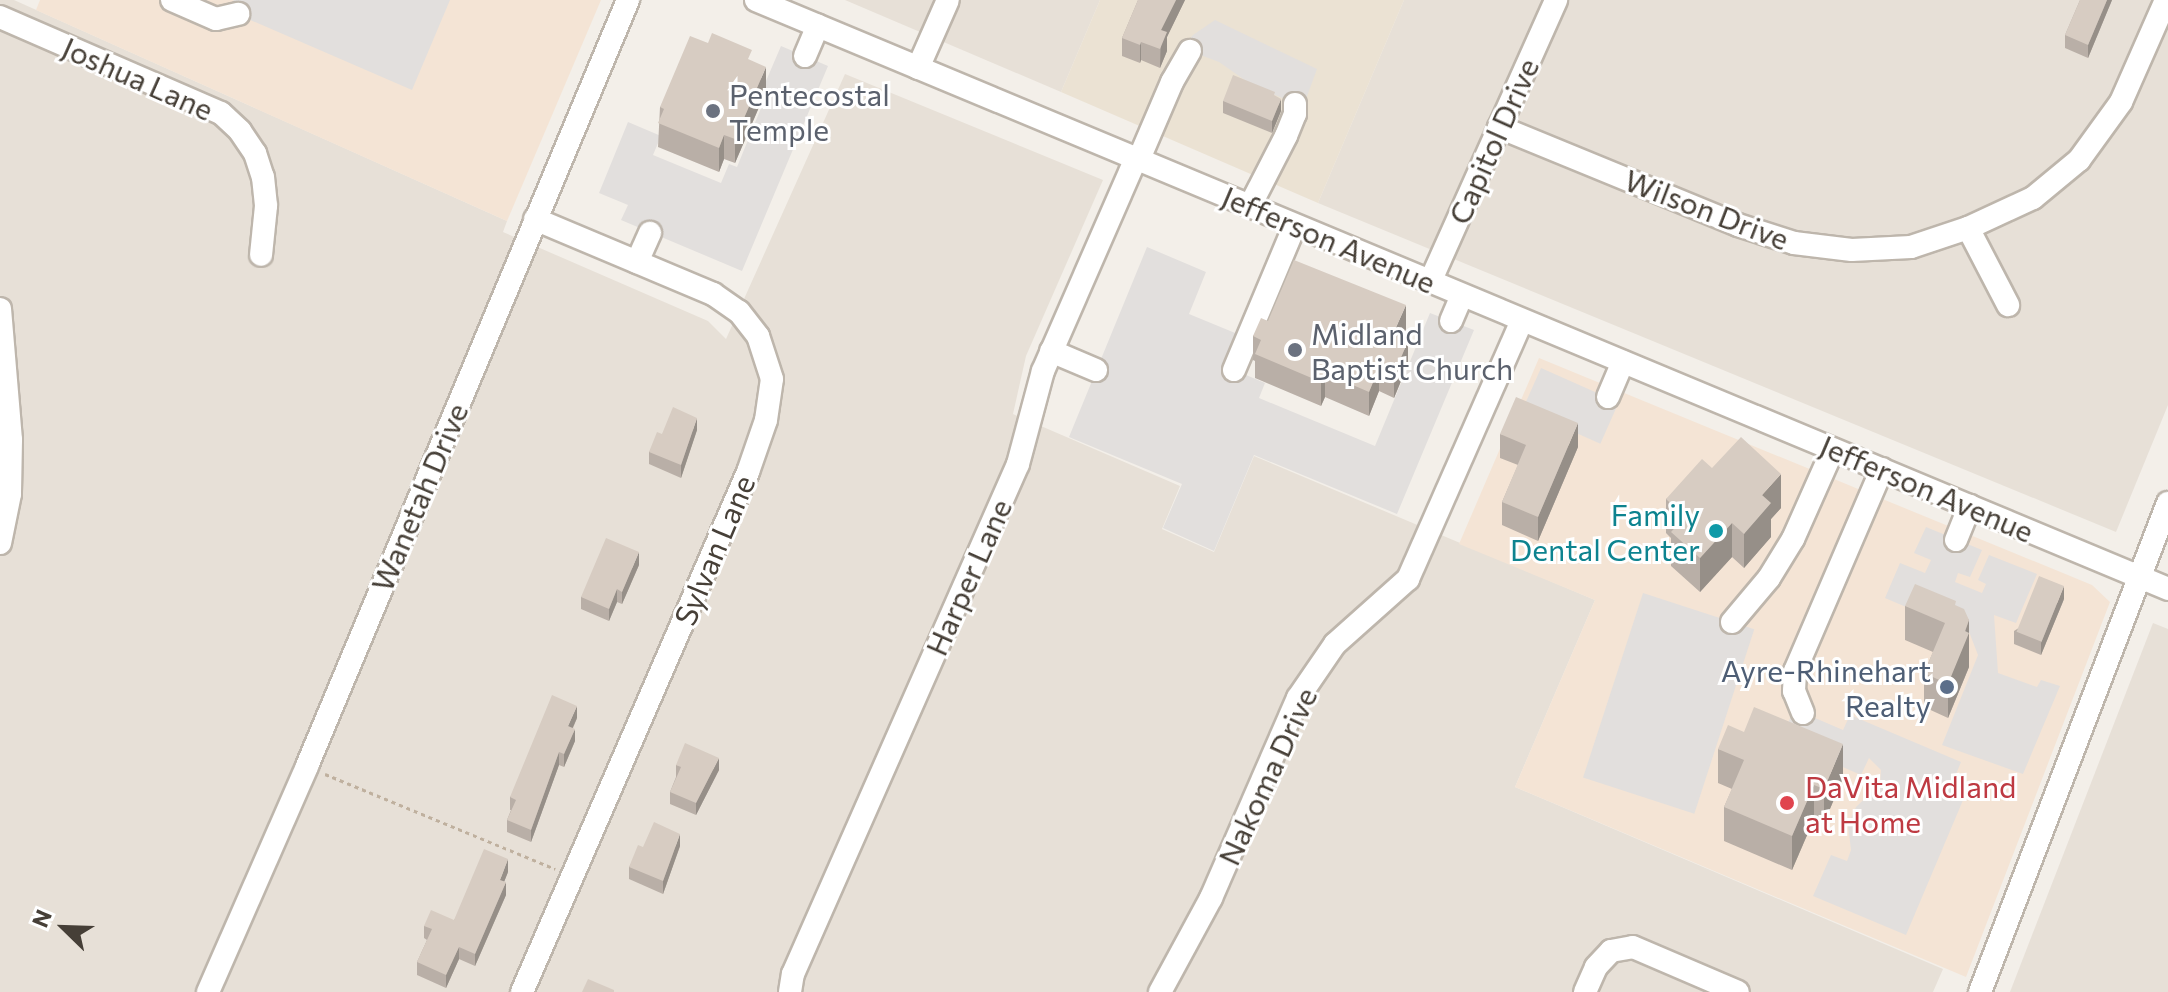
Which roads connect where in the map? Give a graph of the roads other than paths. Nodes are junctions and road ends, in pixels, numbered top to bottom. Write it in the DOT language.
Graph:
graph roads {
  1 [pos="5,0"];
  2 [pos="172,0"];
  3 [pos="628,0"];
  4 [pos="756,0"];
  5 [pos="948,0"];
  6 [pos="1556,0"];
  7 [pos="2166,0"];
  8 [pos="0,11"];
  9 [pos="238,14"];
  10 [pos="0,17"];
  11 [pos="818,26"];
  12 [pos="1190,51"];
  13 [pos="805,56"];
  14 [pos="918,68"];
  15 [pos="1295,104"];
  16 [pos="1499,127"];
  17 [pos="1137,158"];
  18 [pos="1250,206"];
  19 [pos="535,219"];
  20 [pos="1295,225"];
  21 [pos="1968,228"];
  22 [pos="650,233"];
  23 [pos="261,255"];
  24 [pos="637,262"];
  25 [pos="1430,282"];
  26 [pos="1462,295"];
  27 [pos="2008,305"];
  28 [pos="0,309"];
  29 [pos="1451,321"];
  30 [pos="1522,321"];
  31 [pos="1051,351"];
  32 [pos="1623,362"];
  33 [pos="1233,366"];
  34 [pos="1096,370"];
  35 [pos="1608,397"];
  36 [pos="1833,449"];
  37 [pos="1882,469"];
  38 [pos="2168,503"];
  39 [pos="1970,506"];
  40 [pos="1956,540"];
  41 [pos="0,543"];
  42 [pos="2140,577"];
  43 [pos="2168,589"];
  44 [pos="1732,622"];
  45 [pos="1803,713"];
  46 [pos="208,992"];
  47 [pos="522,992"];
  48 [pos="790,992"];
  49 [pos="1160,992"];
  50 [pos="1585,992"];
  51 [pos="1738,992"];
  52 [pos="1980,992"];
  1 -- 8 [label="street"];
  2 -- 9 [label="street"];
  3 -- 19 [label="street, Wanetah Drive"];
  4 -- 11 [label="street, Jefferson Avenue"];
  5 -- 14 [label="street"];
  6 -- 16 [label="street, Capitol Drive"];
  7 -- 21 [label="street, Wilson Drive"];
  10 -- 23 [label="street, Joshua Lane"];
  11 -- 13 [label="street"];
  11 -- 14 [label="street, Jefferson Avenue"];
  12 -- 17 [label="street, Harper Lane"];
  14 -- 17 [label="street, Jefferson Avenue"];
  15 -- 18 [label="street"];
  16 -- 21 [label="street, Wilson Drive"];
  16 -- 25 [label="street, Capitol Drive"];
  17 -- 18 [label="street, Jefferson Avenue"];
  17 -- 31 [label="street, Harper Lane"];
  18 -- 20 [label="street, Jefferson Avenue"];
  19 -- 24 [label="street, Sylvan Lane"];
  19 -- 46 [label="street, Wanetah Drive"];
  20 -- 25 [label="street, Jefferson Avenue"];
  20 -- 33 [label="street"];
  21 -- 27 [label="street"];
  22 -- 24 [label="street"];
  24 -- 47 [label="street, Sylvan Lane"];
  25 -- 26 [label="street, Jefferson Avenue"];
  26 -- 29 [label="street"];
  26 -- 30 [label="street, Jefferson Avenue"];
  28 -- 41 [label="street"];
  30 -- 32 [label="street, Jefferson Avenue"];
  30 -- 49 [label="street, Nakoma Drive"];
  31 -- 34 [label="street"];
  31 -- 48 [label="street, Harper Lane"];
  32 -- 35 [label="street"];
  32 -- 36 [label="street, Jefferson Avenue"];
  36 -- 37 [label="street, Jefferson Avenue"];
  36 -- 44 [label="street"];
  37 -- 39 [label="street, Jefferson Avenue"];
  37 -- 45 [label="street"];
  38 -- 42 [label="street"];
  39 -- 40 [label="street"];
  39 -- 42 [label="street, Jefferson Avenue"];
  42 -- 43 [label="street, Jefferson Avenue"];
  42 -- 52 [label="street"];
  50 -- 51 [label="street"];
}
